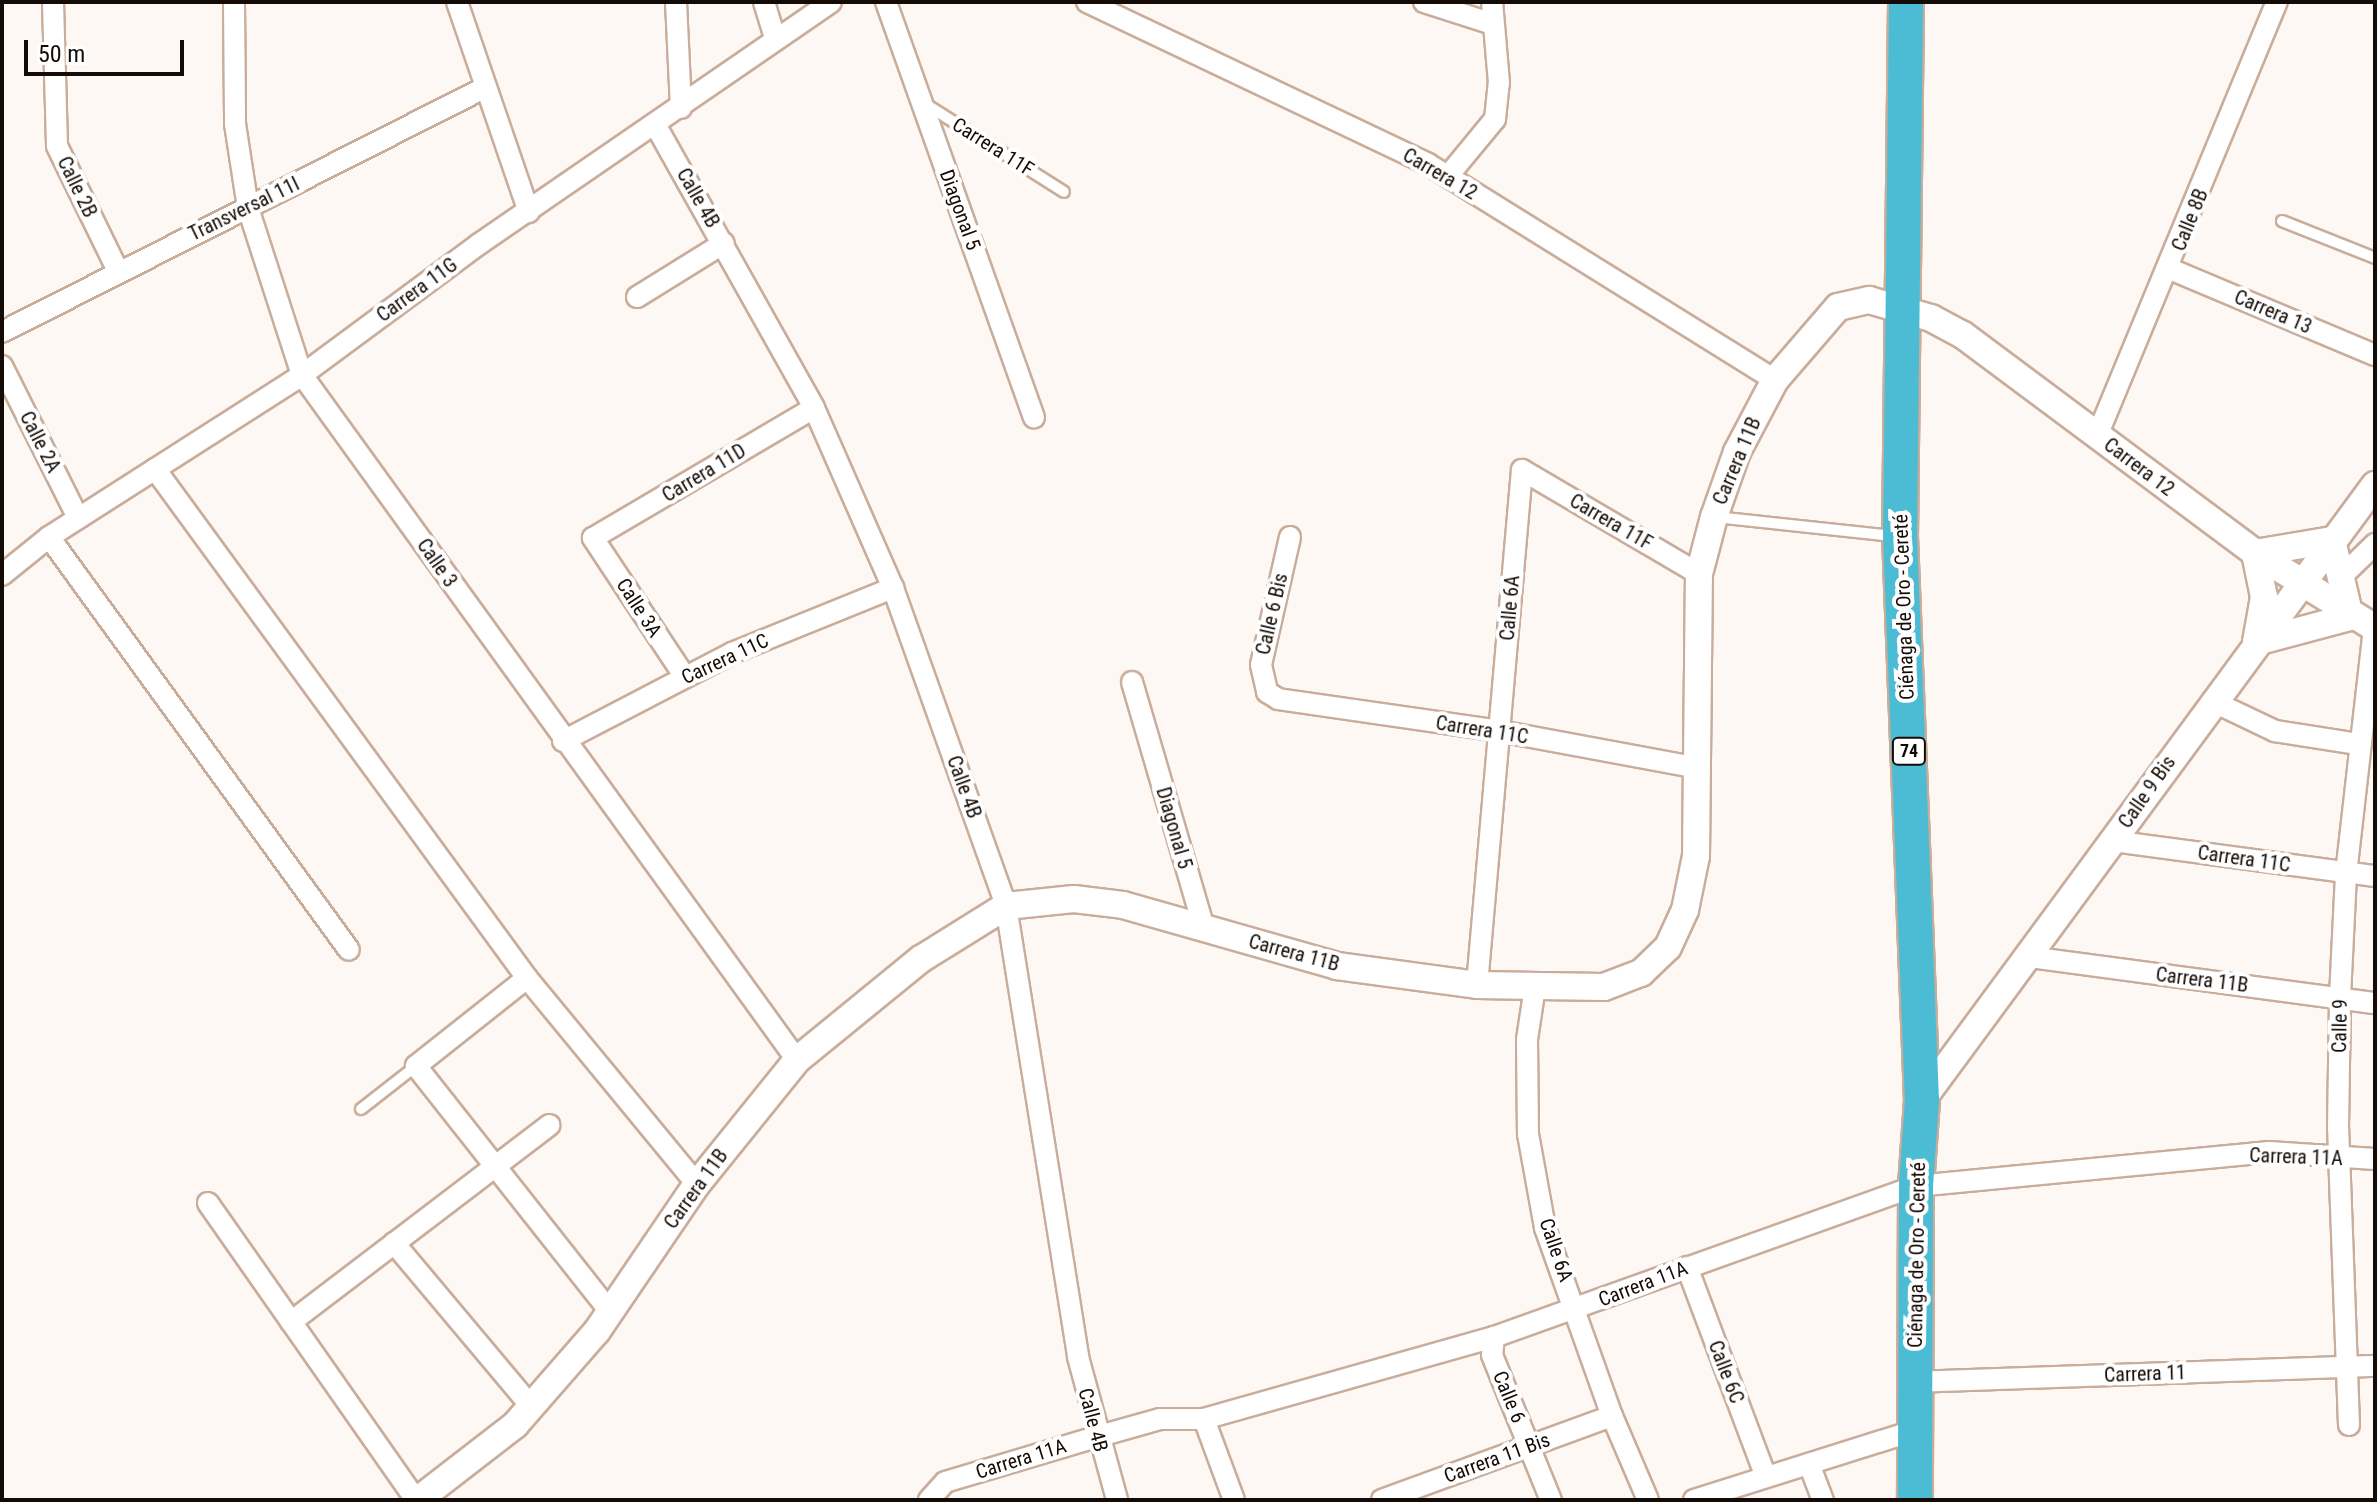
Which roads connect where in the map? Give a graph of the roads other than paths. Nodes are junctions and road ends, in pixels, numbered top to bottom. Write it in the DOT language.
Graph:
graph roads {
  1 [pos="53,2"];
  2 [pos="234,2"];
  3 [pos="457,2"];
  4 [pos="676,2"];
  5 [pos="764,2"];
  6 [pos="831,2"];
  7 [pos="886,2"];
  8 [pos="1087,2"];
  9 [pos="1424,2"];
  10 [pos="1492,2"];
  11 [pos="1906,2"];
  12 [pos="2277,2"];
  13 [pos="1493,24"];
  14 [pos="775,38"];
  15 [pos="486,87"];
  16 [pos="922,102"];
  17 [pos="681,108"];
  18 [pos="656,126"];
  19 [pos="1448,176"];
  20 [pos="1064,192"];
  21 [pos="248,208"];
  22 [pos="529,212"];
  23 [pos="2282,221"];
  24 [pos="724,243"];
  25 [pos="2375,258"];
  26 [pos="2170,269"];
  27 [pos="118,271"];
  28 [pos="637,297"];
  29 [pos="1902,308"];
  30 [pos="2,332"];
  31 [pos="2375,355"];
  32 [pos="2,366"];
  33 [pos="302,375"];
  34 [pos="1775,380"];
  35 [pos="814,408"];
  36 [pos="1034,417"];
  37 [pos="2097,436"];
  38 [pos="155,469"];
  39 [pos="1522,470"];
  40 [pos="2375,485"];
  41 [pos="1714,517"];
  42 [pos="78,518"];
  43 [pos="1900,536"];
  44 [pos="49,537"];
  45 [pos="1290,537"];
  46 [pos="593,538"];
  47 [pos="2332,540"];
  48 [pos="2375,544"];
  49 [pos="2255,553"];
  50 [pos="1699,574"];
  51 [pos="2,575"];
  52 [pos="2343,575"];
  53 [pos="2300,584"];
  54 [pos="893,588"];
  55 [pos="2366,624"];
  56 [pos="2256,642"];
  57 [pos="685,677"];
  58 [pos="1132,682"];
  59 [pos="1267,692"];
  60 [pos="2212,701"];
  61 [pos="1499,731"];
  62 [pos="563,741"];
  63 [pos="2358,744"];
  64 [pos="1698,768"];
  65 [pos="2112,841"];
  66 [pos="2346,874"];
  67 [pos="2375,876"];
  68 [pos="1006,906"];
  69 [pos="1204,928"];
  70 [pos="349,950"];
  71 [pos="2029,957"];
  72 [pos="527,978"];
  73 [pos="1477,985"];
  74 [pos="1535,987"];
  75 [pos="2340,997"];
  76 [pos="2375,1003"];
  77 [pos="797,1060"];
  78 [pos="416,1066"];
  79 [pos="1922,1100"];
  80 [pos="361,1109"];
  81 [pos="550,1125"];
  82 [pos="2339,1158"];
  83 [pos="2375,1159"];
  84 [pos="496,1165"];
  85 [pos="697,1184"];
  86 [pos="1916,1186"];
  87 [pos="208,1203"];
  88 [pos="394,1243"];
  89 [pos="1687,1267"];
  90 [pos="1577,1309"];
  91 [pos="610,1312"];
  92 [pos="291,1322"];
  93 [pos="1494,1337"];
  94 [pos="2375,1366"];
  95 [pos="2347,1367"];
  96 [pos="1915,1382"];
  97 [pos="531,1406"];
  98 [pos="1612,1416"];
  99 [pos="1204,1419"];
  100 [pos="2349,1425"];
  101 [pos="1916,1430"];
  102 [pos="1096,1437"];
  103 [pos="1529,1446"];
  104 [pos="1809,1464"];
  105 [pos="1766,1477"];
  106 [pos="417,1500"];
  107 [pos="929,1500"];
  108 [pos="1117,1500"];
  109 [pos="1234,1500"];
  110 [pos="1382,1500"];
  111 [pos="1551,1500"];
  112 [pos="1648,1500"];
  113 [pos="1694,1500"];
  114 [pos="1823,1500"];
  115 [pos="1915,1500"];
  1 -- 27 [label="street, Calle 2B"];
  2 -- 21 [label="street, Calle 3"];
  3 -- 15 [label="street"];
  4 -- 17 [label="street"];
  5 -- 14 [label="street"];
  6 -- 14 [label="street, Carrera 11G"];
  7 -- 16 [label="street, Diagonal 5"];
  8 -- 19 [label="street, Carrera 12"];
  9 -- 13 [label="street"];
  10 -- 13 [label="street"];
  11 -- 29 [label="highway, Ciénaga de Oro - Cereté / 74"];
  12 -- 26 [label="street, Calle 8B"];
  13 -- 19 [label="street"];
  14 -- 17 [label="street, Carrera 11G"];
  15 -- 21 [label="street, Transversal 11I"];
  15 -- 22 [label="street"];
  16 -- 20 [label="lane, Carrera 11F"];
  16 -- 36 [label="street, Diagonal 5"];
  17 -- 18 [label="street, Carrera 11G"];
  18 -- 22 [label="street, Carrera 11G"];
  18 -- 24 [label="street, Calle 4B"];
  19 -- 34 [label="street, Carrera 12"];
  21 -- 27 [label="street, Transversal 11I"];
  21 -- 33 [label="street, Calle 3"];
  22 -- 33 [label="street, Carrera 11G"];
  23 -- 25 [label="lane"];
  24 -- 28 [label="street"];
  24 -- 35 [label="street, Calle 4B"];
  26 -- 31 [label="street, Carrera 13"];
  26 -- 37 [label="street, Calle 8B"];
  27 -- 30 [label="street, Transversal 11I"];
  29 -- 34 [label="street, Carrera 11B"];
  29 -- 37 [label="street, Carrera 12"];
  29 -- 43 [label="highway, Ciénaga de Oro - Cereté / 74"];
  32 -- 42 [label="street, Calle 2A"];
  33 -- 38 [label="street, Carrera 11G"];
  33 -- 62 [label="street, Calle 3"];
  34 -- 41 [label="street, Carrera 11B"];
  35 -- 46 [label="street, Carrera 11D"];
  35 -- 54 [label="street, Calle 4B"];
  37 -- 49 [label="street, Carrera 12"];
  38 -- 42 [label="street, Carrera 11G"];
  38 -- 72 [label="street"];
  39 -- 50 [label="street, Carrera 11F"];
  39 -- 61 [label="street, Calle 6A"];
  40 -- 47 [label="street, Calle 9 Bis"];
  41 -- 43 [label="lane"];
  41 -- 50 [label="street, Carrera 11B"];
  42 -- 44 [label="street, Carrera 11G"];
  43 -- 79 [label="highway, Ciénaga de Oro - Cereté / 74"];
  44 -- 51 [label="street, Carrera 11G"];
  44 -- 70 [label="street"];
  45 -- 59 [label="street, Calle 6 Bis"];
  46 -- 57 [label="street, Calle 3A"];
  47 -- 49 [label="street"];
  47 -- 52 [label="street"];
  47 -- 53 [label="street, Calle 9 Bis"];
  48 -- 52 [label="street"];
  49 -- 53 [label="street, Carrera 12"];
  49 -- 56 [label="street"];
  50 -- 64 [label="street, Carrera 11B"];
  52 -- 55 [label="street"];
  53 -- 55 [label="street, Carrera 12"];
  53 -- 56 [label="street, Calle 9 Bis"];
  54 -- 57 [label="street, Carrera 11C"];
  54 -- 68 [label="street, Calle 4B"];
  55 -- 56 [label="street"];
  55 -- 63 [label="street, Calle 9"];
  56 -- 60 [label="street, Calle 9 Bis"];
  57 -- 62 [label="street, Carrera 11C"];
  58 -- 69 [label="street, Diagonal 5"];
  59 -- 61 [label="street, Carrera 11C"];
  60 -- 63 [label="street"];
  60 -- 65 [label="street, Calle 9 Bis"];
  61 -- 64 [label="street, Carrera 11C"];
  61 -- 73 [label="street, Calle 6A"];
  62 -- 77 [label="street, Calle 3"];
  63 -- 66 [label="street, Calle 9"];
  64 -- 74 [label="street, Carrera 11B"];
  65 -- 66 [label="street, Carrera 11C"];
  65 -- 71 [label="street, Calle 9 Bis"];
  66 -- 67 [label="street, Carrera 11C"];
  66 -- 75 [label="street, Calle 9"];
  68 -- 69 [label="street, Carrera 11B"];
  68 -- 77 [label="street, Carrera 11B"];
  68 -- 102 [label="street, Calle 4B"];
  69 -- 73 [label="street, Carrera 11B"];
  71 -- 75 [label="street, Carrera 11B"];
  71 -- 79 [label="street, Calle 9 Bis"];
  72 -- 78 [label="street"];
  72 -- 85 [label="street"];
  73 -- 74 [label="street, Carrera 11B"];
  74 -- 90 [label="street, Calle 6A"];
  75 -- 76 [label="street, Carrera 11B"];
  75 -- 82 [label="street, Calle 9"];
  77 -- 85 [label="street, Carrera 11B"];
  78 -- 80 [label="lane"];
  78 -- 84 [label="street"];
  79 -- 86 [label="highway, Ciénaga de Oro - Cereté / 74"];
  81 -- 84 [label="street"];
  82 -- 83 [label="street, Carrera 11A"];
  82 -- 86 [label="street, Carrera 11A"];
  82 -- 95 [label="street, Calle 9"];
  84 -- 88 [label="street"];
  84 -- 91 [label="street"];
  85 -- 91 [label="street, Carrera 11B"];
  86 -- 89 [label="street, Carrera 11A"];
  86 -- 96 [label="highway, Ciénaga de Oro - Cereté / 74"];
  87 -- 92 [label="street"];
  88 -- 92 [label="street"];
  88 -- 97 [label="street"];
  89 -- 90 [label="street, Carrera 11A"];
  89 -- 105 [label="street, Calle 6C"];
  90 -- 93 [label="street, Carrera 11A"];
  90 -- 98 [label="street, Calle 6A"];
  91 -- 97 [label="street, Carrera 11B"];
  92 -- 106 [label="street"];
  93 -- 99 [label="street, Carrera 11A"];
  93 -- 103 [label="street, Calle 6"];
  94 -- 95 [label="street, Carrera 11"];
  95 -- 96 [label="street, Carrera 11"];
  95 -- 100 [label="street, Calle 9"];
  96 -- 101 [label="highway, Ciénaga de Oro - Cereté / 74"];
  97 -- 106 [label="street, Carrera 11B"];
  98 -- 103 [label="street, Carrera 11 Bis"];
  98 -- 112 [label="street, Calle 6A"];
  99 -- 102 [label="street, Carrera 11A"];
  99 -- 109 [label="street"];
  101 -- 104 [label="street"];
  101 -- 115 [label="highway, Ciénaga de Oro - Cereté / 74"];
  102 -- 107 [label="street, Carrera 11A"];
  102 -- 108 [label="street, Calle 4B"];
  103 -- 110 [label="street, Carrera 11 Bis"];
  103 -- 111 [label="street, Calle 6"];
  104 -- 105 [label="street"];
  104 -- 114 [label="street"];
  105 -- 113 [label="street"];
}
